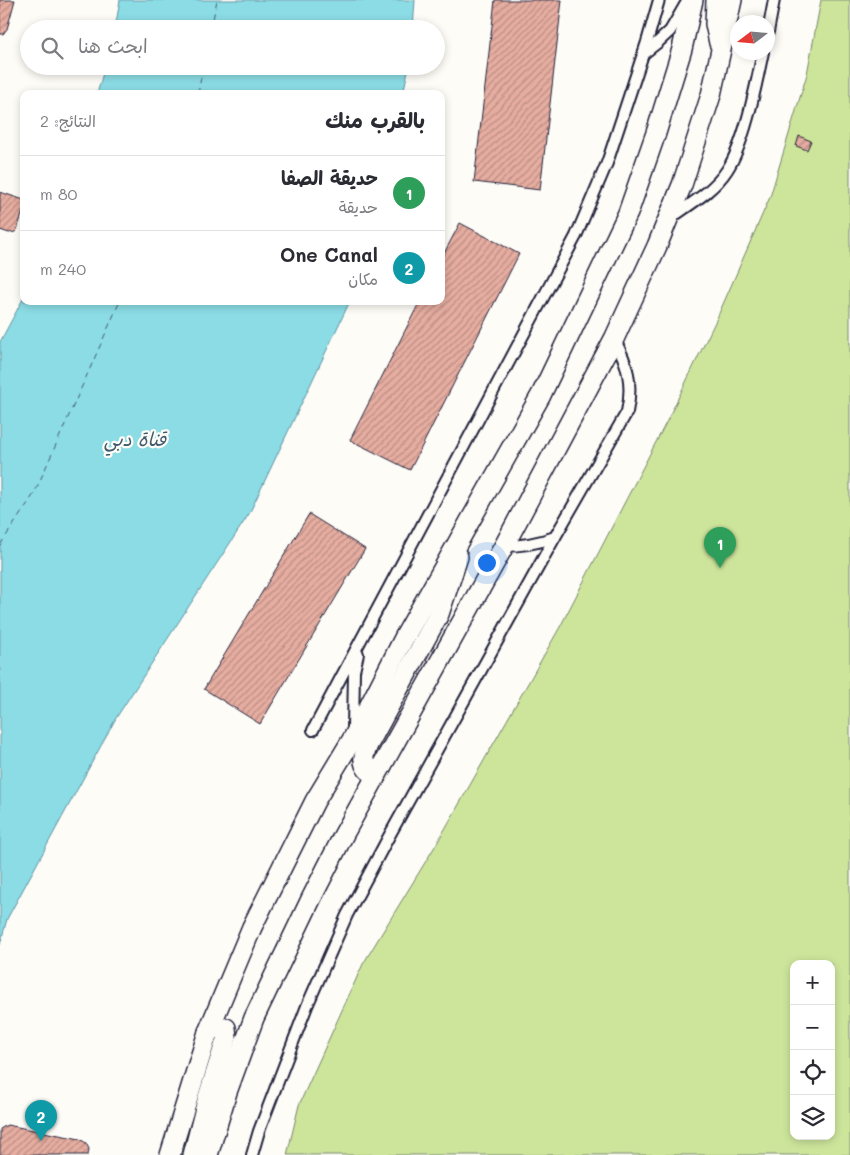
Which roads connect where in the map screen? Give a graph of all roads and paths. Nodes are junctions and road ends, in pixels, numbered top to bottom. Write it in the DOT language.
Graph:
graph roads {
  1 [pos="659,0"];
  2 [pos="688,0"];
  3 [pos="693,0"];
  4 [pos="716,0"];
  5 [pos="732,0"];
  6 [pos="774,0"];
  7 [pos="771,15"];
  8 [pos="722,52"];
  9 [pos="642,54"];
  10 [pos="761,60"];
  11 [pos="669,219"];
  12 [pos="614,339"];
  13 [pos="462,534"];
  14 [pos="555,537"];
  15 [pos="504,546"];
  16 [pos="361,641"];
  17 [pos="313,730"];
  18 [pos="353,738"];
  19 [pos="381,767"];
  20 [pos="208,1032"];
  21 [pos="170,1155"];
  22 [pos="193,1155"];
  23 [pos="208,1155"];
  24 [pos="252,1155"];
  1 -- 9 [label="lane"];
  2 -- 9 [label="lane"];
  3 -- 13 [label="street"];
  4 -- 8 [label="street"];
  5 -- 8 [label="street"];
  6 -- 7 [label="lane"];
  8 -- 11 [label="street"];
  9 -- 16 [label="lane"];
  10 -- 11 [label="lane"];
  11 -- 12 [label="street"];
  12 -- 14 [label="lane"];
  12 -- 15 [label="street"];
  13 -- 18 [label="street"];
  13 -- 19 [label="street"];
  14 -- 15 [label="lane"];
  14 -- 24 [label="lane"];
  15 -- 19 [label="street"];
  16 -- 17 [label="lane"];
  16 -- 18 [label="lane"];
  18 -- 20 [label="street"];
  19 -- 23 [label="street"];
  20 -- 21 [label="street"];
  20 -- 22 [label="street"];
}
